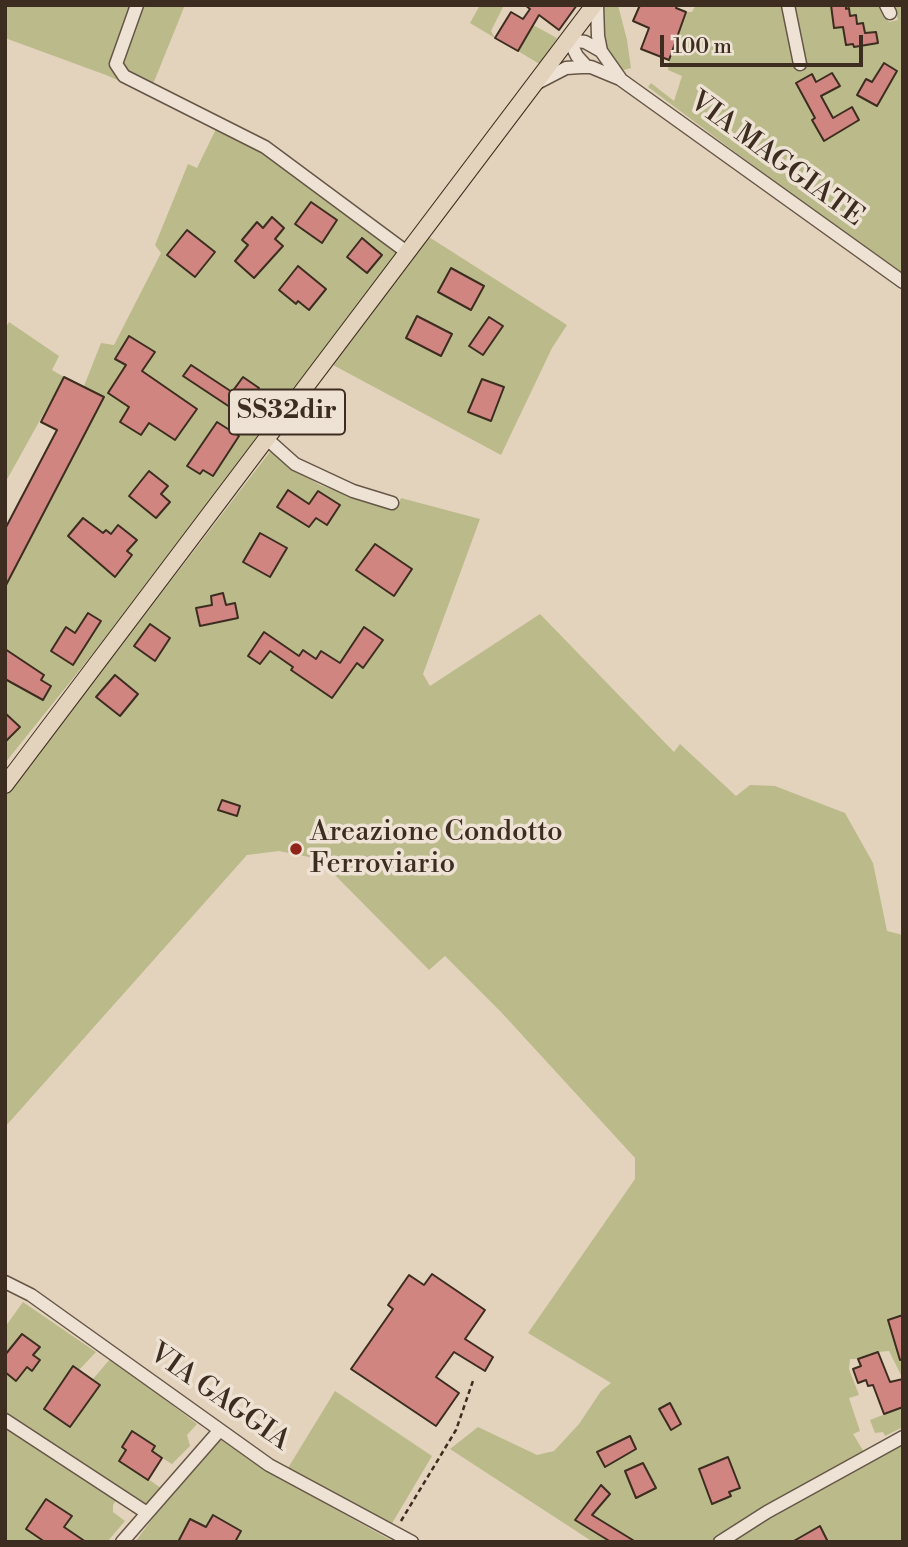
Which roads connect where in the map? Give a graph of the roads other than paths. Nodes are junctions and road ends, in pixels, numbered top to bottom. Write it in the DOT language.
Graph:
graph roads {
  1 [pos="137,5"];
  2 [pos="596,5"];
  3 [pos="788,5"];
  4 [pos="569,40"];
  5 [pos="601,51"];
  6 [pos="800,64"];
  7 [pos="587,67"];
  8 [pos="620,79"];
  9 [pos="536,83"];
  10 [pos="408,253"];
  11 [pos="903,282"];
  12 [pos="267,439"];
  13 [pos="392,503"];
  14 [pos="5,785"];
  15 [pos="5,1282"];
  16 [pos="5,1420"];
  17 [pos="219,1431"];
  18 [pos="903,1437"];
  19 [pos="147,1513"];
  20 [pos="122,1542"];
  21 [pos="412,1542"];
  22 [pos="720,1542"];
  1 -- 10 [label="street"];
  2 -- 4 [label="main road, SS32dir"];
  2 -- 5 [label="street, VIA MAGGIATE"];
  3 -- 6 [label="street"];
  4 -- 5 [label="street"];
  4 -- 7 [label="street"];
  4 -- 9 [label="main road, SS32dir"];
  5 -- 8 [label="street, VIA MAGGIATE"];
  7 -- 8 [label="street, VIA MAGGIATE"];
  7 -- 9 [label="street"];
  8 -- 11 [label="street, VIA MAGGIATE"];
  9 -- 10 [label="main road, SS32dir"];
  10 -- 12 [label="main road, SS32dir"];
  12 -- 13 [label="street"];
  12 -- 14 [label="main road, SS32dir"];
  15 -- 17 [label="street, VIA GAGGIA"];
  16 -- 19 [label="street"];
  17 -- 19 [label="street"];
  17 -- 21 [label="street, VIA GAGGIA"];
  18 -- 22 [label="street"];
  19 -- 20 [label="street"];
}
